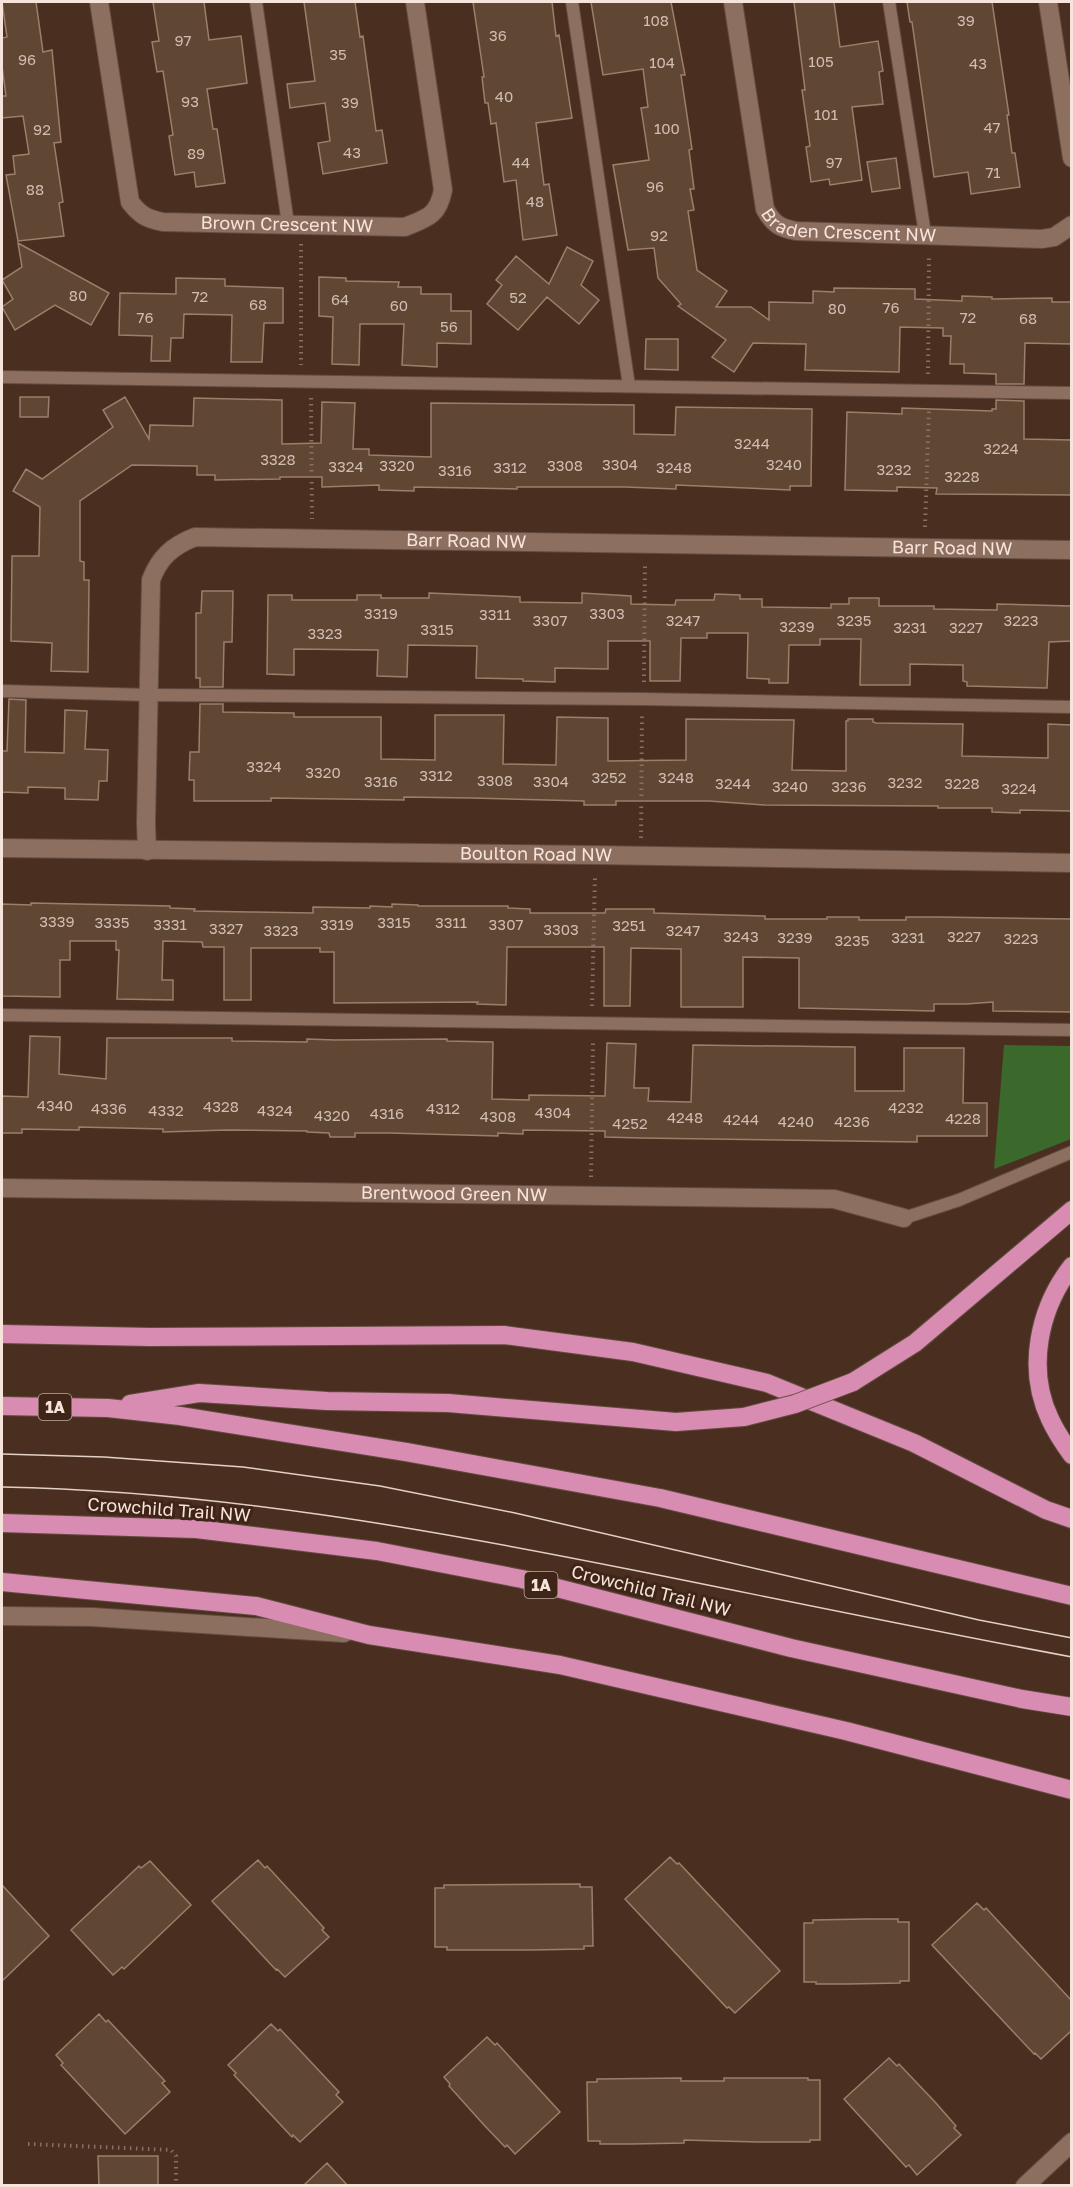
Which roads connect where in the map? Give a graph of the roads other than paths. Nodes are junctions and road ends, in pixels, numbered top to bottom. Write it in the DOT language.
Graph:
graph roads {
  1 [pos="99,2"];
  2 [pos="256,2"];
  3 [pos="414,2"];
  4 [pos="572,2"];
  5 [pos="732,2"];
  6 [pos="889,2"];
  7 [pos="1048,2"];
  8 [pos="1071,158"];
  9 [pos="288,224"];
  10 [pos="1071,225"];
  11 [pos="925,234"];
  12 [pos="2,376"];
  13 [pos="629,386"];
  14 [pos="1071,393"];
  15 [pos="1071,550"];
  16 [pos="2,691"];
  17 [pos="149,695"];
  18 [pos="1071,707"];
  19 [pos="2,848"];
  20 [pos="147,851"];
  21 [pos="1071,863"];
  22 [pos="2,1015"];
  23 [pos="1071,1030"];
  24 [pos="1071,1152"];
  25 [pos="2,1188"];
  26 [pos="1071,1210"];
  27 [pos="904,1218"];
  28 [pos="1071,1266"];
  29 [pos="2,1334"];
  30 [pos="2,1406"];
  31 [pos="108,1408"];
  32 [pos="1071,1455"];
  33 [pos="1071,1520"];
  34 [pos="2,1523"];
  35 [pos="2,1582"];
  36 [pos="1071,1596"];
  37 [pos="2,1616"];
  38 [pos="369,1635"];
  39 [pos="1071,1707"];
  40 [pos="1071,1790"];
  41 [pos="1071,2142"];
  42 [pos="1025,2186"];
  1 -- 9 [label="street, Brown Crescent NW"];
  2 -- 9 [label="lane"];
  3 -- 9 [label="street, Brown Crescent NW"];
  4 -- 13 [label="lane"];
  5 -- 11 [label="street, Braden Crescent NW"];
  6 -- 11 [label="lane"];
  7 -- 8 [label="street"];
  10 -- 11 [label="street, Braden Crescent NW"];
  12 -- 13 [label="lane"];
  13 -- 14 [label="lane"];
  15 -- 17 [label="street, Barr Road NW"];
  16 -- 17 [label="lane"];
  17 -- 18 [label="lane"];
  17 -- 20 [label="street, Barr Road NW"];
  19 -- 20 [label="street, Boulton Road NW"];
  20 -- 21 [label="street, Boulton Road NW"];
  22 -- 23 [label="lane"];
  24 -- 27 [label="lane"];
  25 -- 27 [label="street, Brentwood Green NW"];
  26 -- 31 [label="highway, bridge"];
  28 -- 32 [label="highway"];
  29 -- 33 [label="highway"];
  30 -- 31 [label="highway, 1A"];
  31 -- 36 [label="highway, 1A"];
  34 -- 39 [label="highway, Crowchild Trail NW / 1A"];
  35 -- 38 [label="highway"];
  37 -- 38 [label="street"];
  38 -- 40 [label="highway"];
  41 -- 42 [label="street"];
}
